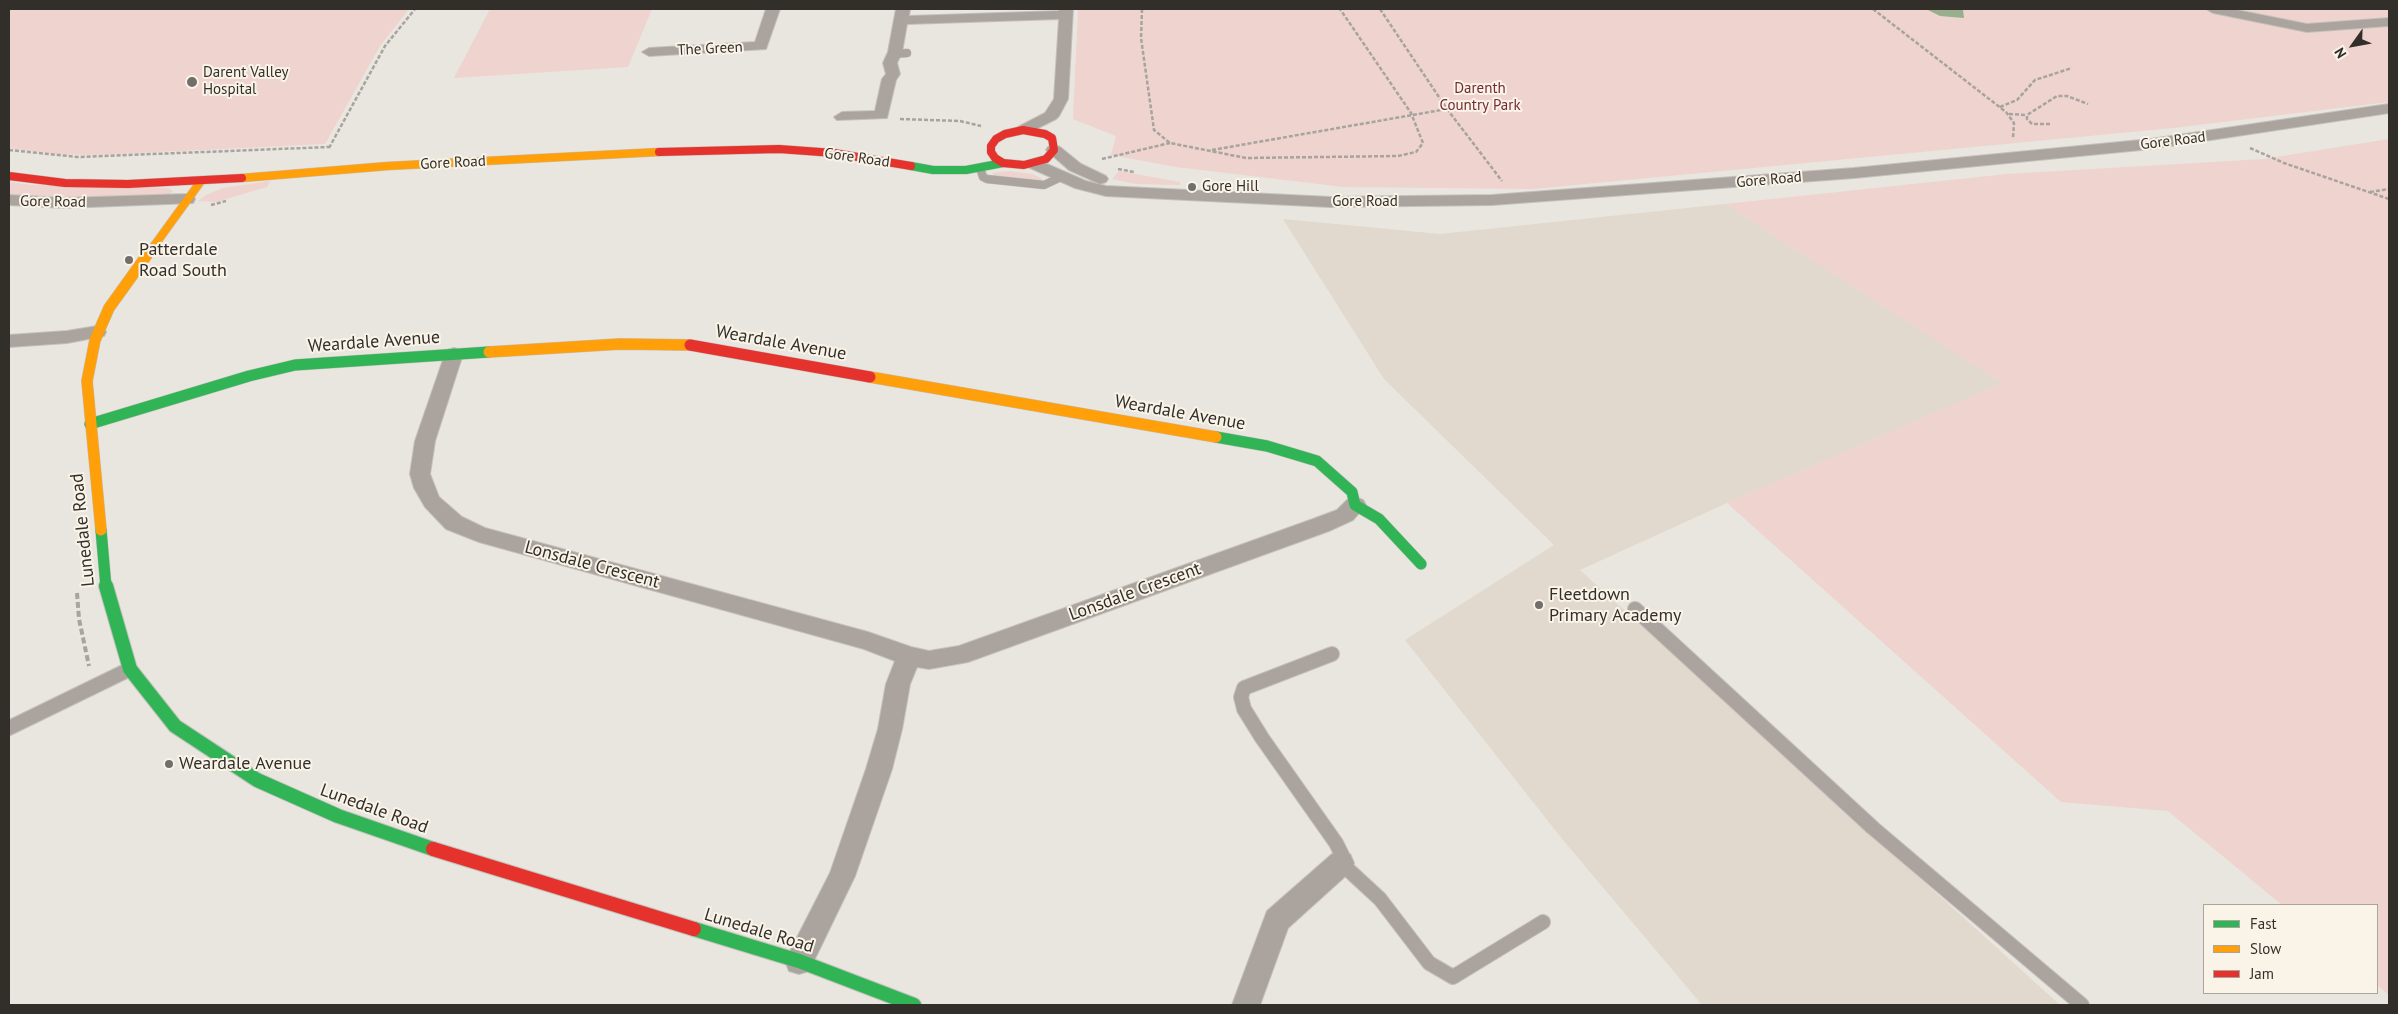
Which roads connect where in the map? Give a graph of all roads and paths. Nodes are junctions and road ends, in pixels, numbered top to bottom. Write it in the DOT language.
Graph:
graph roads {
  1 [pos="415,9"];
  2 [pos="773,9"];
  3 [pos="1142,9"];
  4 [pos="1340,9"];
  5 [pos="1380,9"];
  6 [pos="1873,9"];
  7 [pos="2213,9"];
  8 [pos="1066,12"];
  9 [pos="902,14"];
  10 [pos="2389,22"];
  11 [pos="650,52"];
  12 [pos="2072,68"];
  13 [pos="2088,104"];
  14 [pos="1999,107"];
  15 [pos="1447,108"];
  16 [pos="2389,108"];
  17 [pos="1411,113"];
  18 [pos="2008,114"];
  19 [pos="2027,115"];
  20 [pos="1051,116"];
  21 [pos="842,117"];
  22 [pos="894,119"];
  23 [pos="2050,124"];
  24 [pos="986,128"];
  25 [pos="1023,130"];
  26 [pos="2226,134"];
  27 [pos="996,139"];
  28 [pos="1170,142"];
  29 [pos="2009,143"];
  30 [pos="1053,144"];
  31 [pos="330,146"];
  32 [pos="9,150"];
  33 [pos="1209,150"];
  34 [pos="978,151"];
  35 [pos="326,154"];
  36 [pos="956,158"];
  37 [pos="1098,160"];
  38 [pos="1003,163"];
  39 [pos="898,164"];
  40 [pos="1034,164"];
  41 [pos="980,168"];
  42 [pos="9,176"];
  43 [pos="1061,177"];
  44 [pos="201,181"];
  45 [pos="1503,183"];
  46 [pos="2389,189"];
  47 [pos="1146,192"];
  48 [pos="2370,192"];
  49 [pos="187,199"];
  50 [pos="2389,199"];
  51 [pos="9,200"];
  52 [pos="230,200"];
  53 [pos="207,206"];
  54 [pos="97,332"];
  55 [pos="9,341"];
  56 [pos="454,354"];
  57 [pos="90,424"];
  58 [pos="1355,505"];
  59 [pos="1421,564"];
  60 [pos="77,588"];
  61 [pos="1635,609"];
  62 [pos="1332,654"];
  63 [pos="909,656"];
  64 [pos="130,670"];
  65 [pos="88,672"];
  66 [pos="9,728"];
  67 [pos="1341,863"];
  68 [pos="1543,922"];
  69 [pos="798,961"];
  70 [pos="914,1005"];
  71 [pos="1246,1005"];
  72 [pos="2082,1005"];
  1 -- 31 [label="path"];
  2 -- 11 [label="street, The Green"];
  3 -- 28 [label="path"];
  4 -- 17 [label="path"];
  5 -- 15 [label="path"];
  6 -- 14 [label="path"];
  7 -- 10 [label="street"];
  8 -- 9 [label="street"];
  8 -- 20 [label="street"];
  9 -- 21 [label="street"];
  12 -- 14 [label="path"];
  13 -- 19 [label="path"];
  14 -- 18 [label="path"];
  15 -- 17 [label="path"];
  15 -- 45 [label="path"];
  16 -- 26 [label="street, Gore Road"];
  17 -- 33 [label="path"];
  17 -- 33 [label="path"];
  18 -- 19 [label="path"];
  18 -- 29 [label="path"];
  19 -- 23 [label="path"];
  20 -- 25 [label="street"];
  20 -- 30 [label="street"];
  22 -- 24 [label="path"];
  25 -- 27 [label="street"];
  25 -- 30 [label="street"];
  26 -- 47 [label="street, Gore Road"];
  26 -- 48 [label="path"];
  27 -- 34 [label="street"];
  27 -- 38 [label="street"];
  28 -- 33 [label="path"];
  28 -- 37 [label="path"];
  30 -- 40 [label="street"];
  30 -- 47 [label="street, Gore Road"];
  31 -- 32 [label="path"];
  31 -- 35 [label="path"];
  36 -- 39 [label="street, Gore Road"];
  38 -- 40 [label="street, Gore Road"];
  38 -- 41 [label="street, Gore Road"];
  39 -- 41 [label="street, Gore Road"];
  39 -- 44 [label="street, Gore Road"];
  40 -- 43 [label="street, Gore Road"];
  41 -- 43 [label="lane"];
  42 -- 44 [label="street, Gore Road"];
  43 -- 47 [label="street, Gore Road"];
  44 -- 49 [label="street, Lunedale Road"];
  46 -- 48 [label="path"];
  48 -- 50 [label="path"];
  49 -- 51 [label="street, Gore Road"];
  49 -- 54 [label="street, Lunedale Road"];
  52 -- 53 [label="path"];
  54 -- 55 [label="street"];
  54 -- 57 [label="street, Lunedale Road"];
  56 -- 57 [label="street, Weardale Avenue"];
  56 -- 58 [label="street, Weardale Avenue"];
  56 -- 63 [label="street, Lonsdale Crescent"];
  57 -- 64 [label="street, Lunedale Road"];
  58 -- 59 [label="street"];
  58 -- 63 [label="street, Lonsdale Crescent"];
  60 -- 65 [label="path"];
  61 -- 72 [label="lane"];
  62 -- 67 [label="lane"];
  63 -- 69 [label="street"];
  64 -- 66 [label="lane"];
  64 -- 69 [label="street, Lunedale Road"];
  67 -- 68 [label="lane"];
  67 -- 71 [label="street"];
  69 -- 70 [label="street, Lunedale Road"];
}
